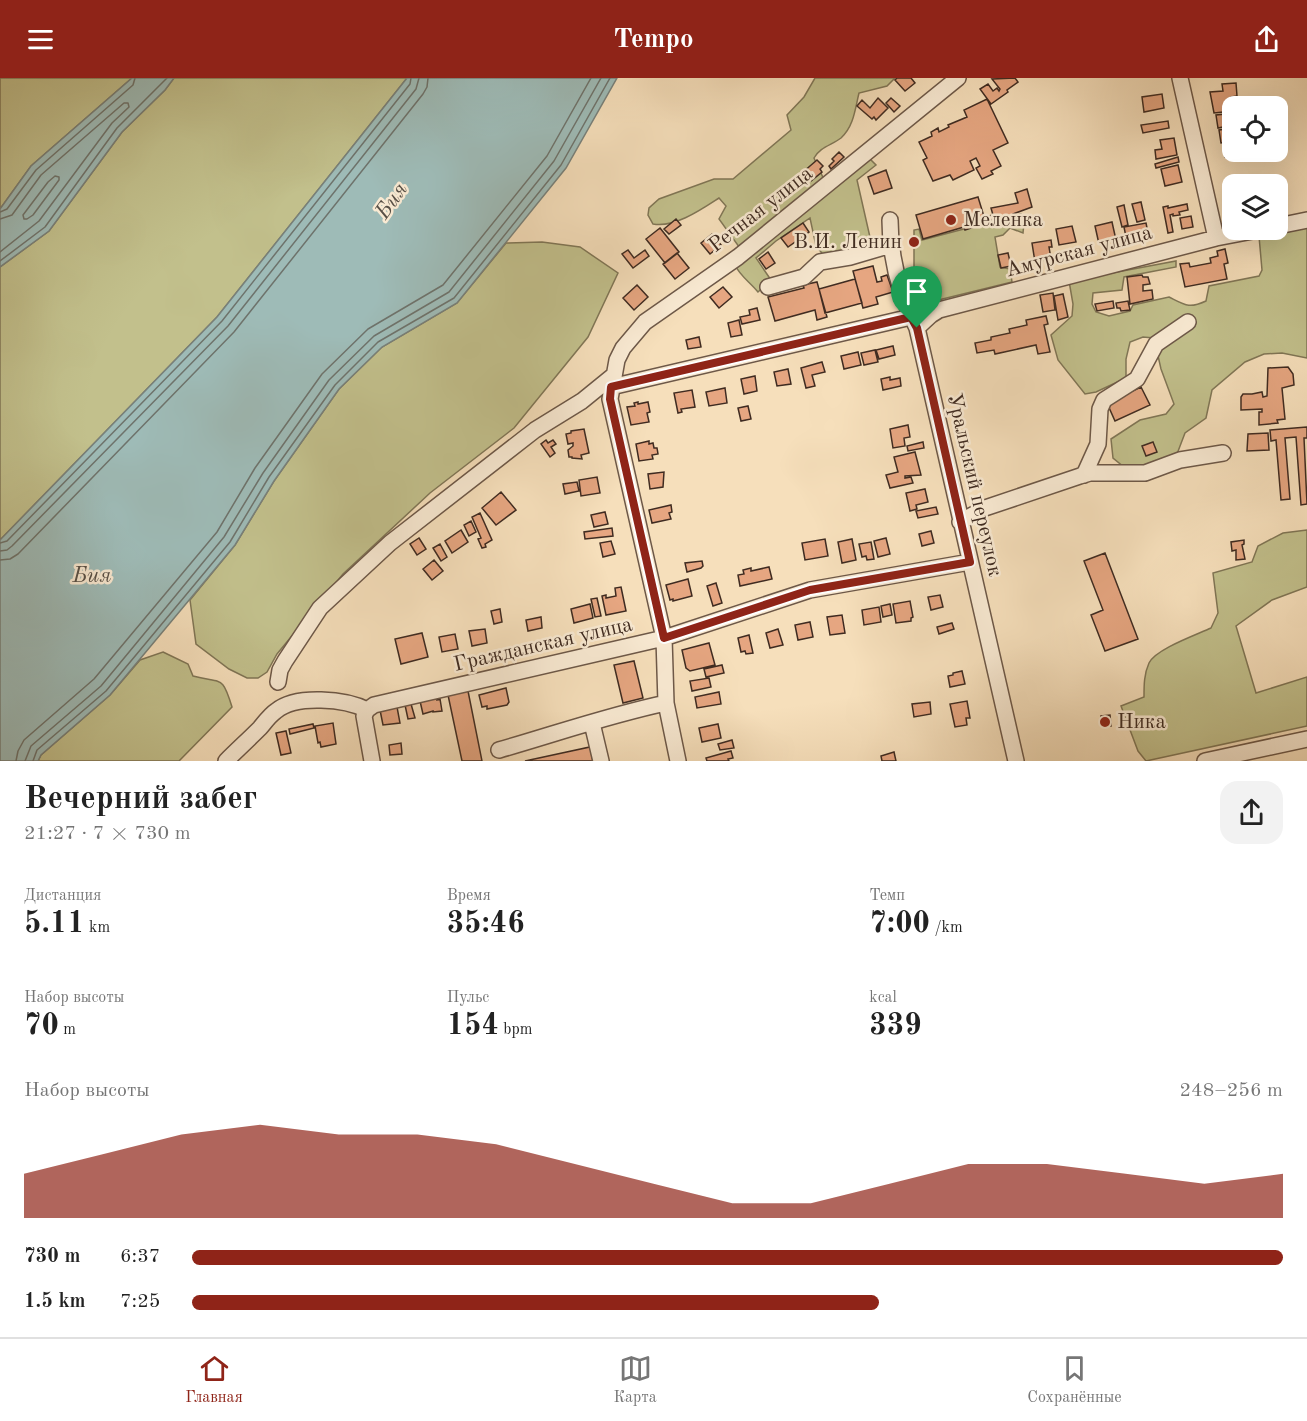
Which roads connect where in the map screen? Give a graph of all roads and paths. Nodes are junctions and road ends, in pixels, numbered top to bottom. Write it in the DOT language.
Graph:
graph roads {
  1 [pos="958,78"];
  2 [pos="1180,78"];
  3 [pos="891,220"];
  4 [pos="1307,220"];
  5 [pos="1288,224"];
  6 [pos="1222,237"];
  7 [pos="1216,238"];
  8 [pos="891,245"];
  9 [pos="768,287"];
  10 [pos="1188,322"];
  11 [pos="914,323"];
  12 [pos="613,381"];
  13 [pos="1223,453"];
  14 [pos="1084,475"];
  15 [pos="960,522"];
  16 [pos="970,562"];
  17 [pos="664,638"];
  18 [pos="278,682"];
  19 [pos="666,703"];
  20 [pos="368,709"];
  21 [pos="592,723"];
  22 [pos="1307,739"];
  23 [pos="499,750"];
  24 [pos="226,761"];
  25 [pos="372,761"];
  26 [pos="601,761"];
  27 [pos="678,761"];
  28 [pos="1016,761"];
  29 [pos="1205,761"];
  1 -- 12 [label="street, Речная улица"];
  2 -- 7 [label="street"];
  3 -- 8 [label="street, Уральский переулок"];
  4 -- 5 [label="street"];
  6 -- 7 [label="street, Амурская улица"];
  7 -- 11 [label="street, Амурская улица"];
  8 -- 9 [label="street"];
  8 -- 11 [label="street, Уральский переулок"];
  10 -- 14 [label="street"];
  11 -- 12 [label="street, Амурская улица"];
  11 -- 15 [label="street, Уральский переулок"];
  12 -- 17 [label="street"];
  12 -- 18 [label="street"];
  13 -- 14 [label="street"];
  14 -- 15 [label="street"];
  15 -- 16 [label="street, Уральский переулок"];
  16 -- 17 [label="street, Гражданская улица"];
  16 -- 28 [label="street, Уральский переулок"];
  17 -- 19 [label="street"];
  17 -- 20 [label="street, Гражданская улица"];
  19 -- 21 [label="street"];
  19 -- 27 [label="street"];
  20 -- 24 [label="street"];
  20 -- 25 [label="street"];
  21 -- 23 [label="street"];
  21 -- 26 [label="street"];
  22 -- 29 [label="street"];
}
